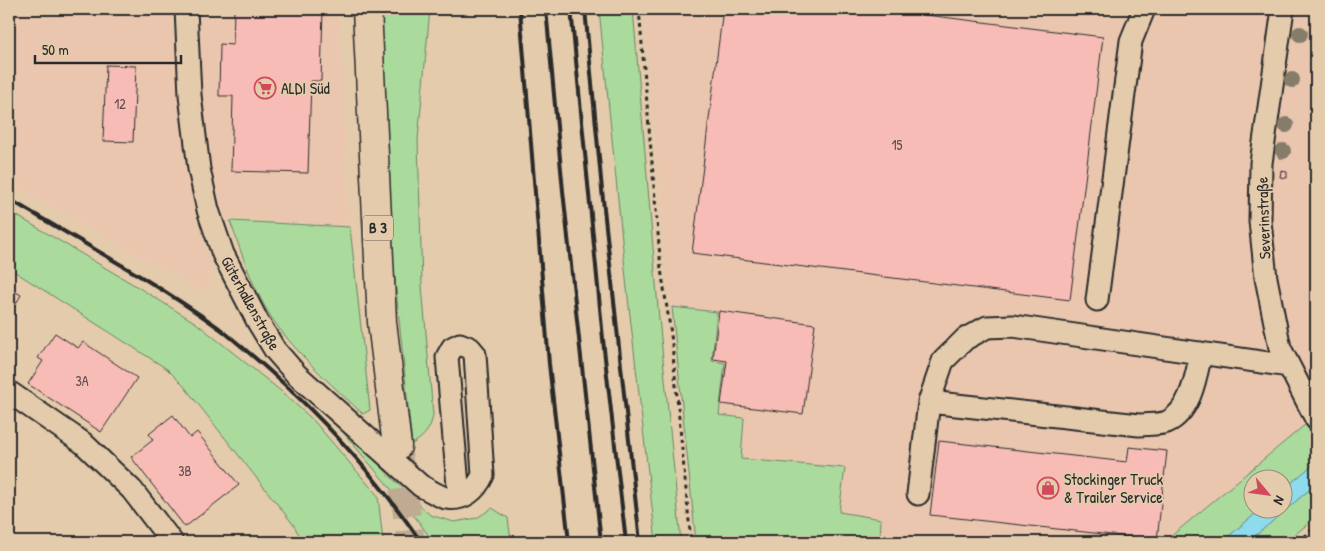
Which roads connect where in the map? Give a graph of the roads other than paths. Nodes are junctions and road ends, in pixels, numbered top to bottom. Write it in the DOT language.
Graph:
graph roads {
  1 [pos="186,9"];
  2 [pos="367,9"];
  3 [pos="1144,9"];
  4 [pos="1283,9"];
  5 [pos="1097,300"];
  6 [pos="1201,353"];
  7 [pos="1289,366"];
  8 [pos="9,392"];
  9 [pos="929,402"];
  10 [pos="1316,419"];
  11 [pos="397,446"];
  12 [pos="470,492"];
  13 [pos="918,494"];
  14 [pos="172,542"];
  1 -- 12 [label="street, Güterhallenstraße"];
  2 -- 11 [label="main road, B 3"];
  3 -- 5 [label="street"];
  4 -- 7 [label="street, Severinstraße"];
  6 -- 7 [label="street"];
  6 -- 9 [label="street"];
  6 -- 9 [label="street"];
  7 -- 10 [label="street, Severinstraße"];
  8 -- 14 [label="street"];
  9 -- 13 [label="street"];
  12 -- 12 [label="street"];
}
